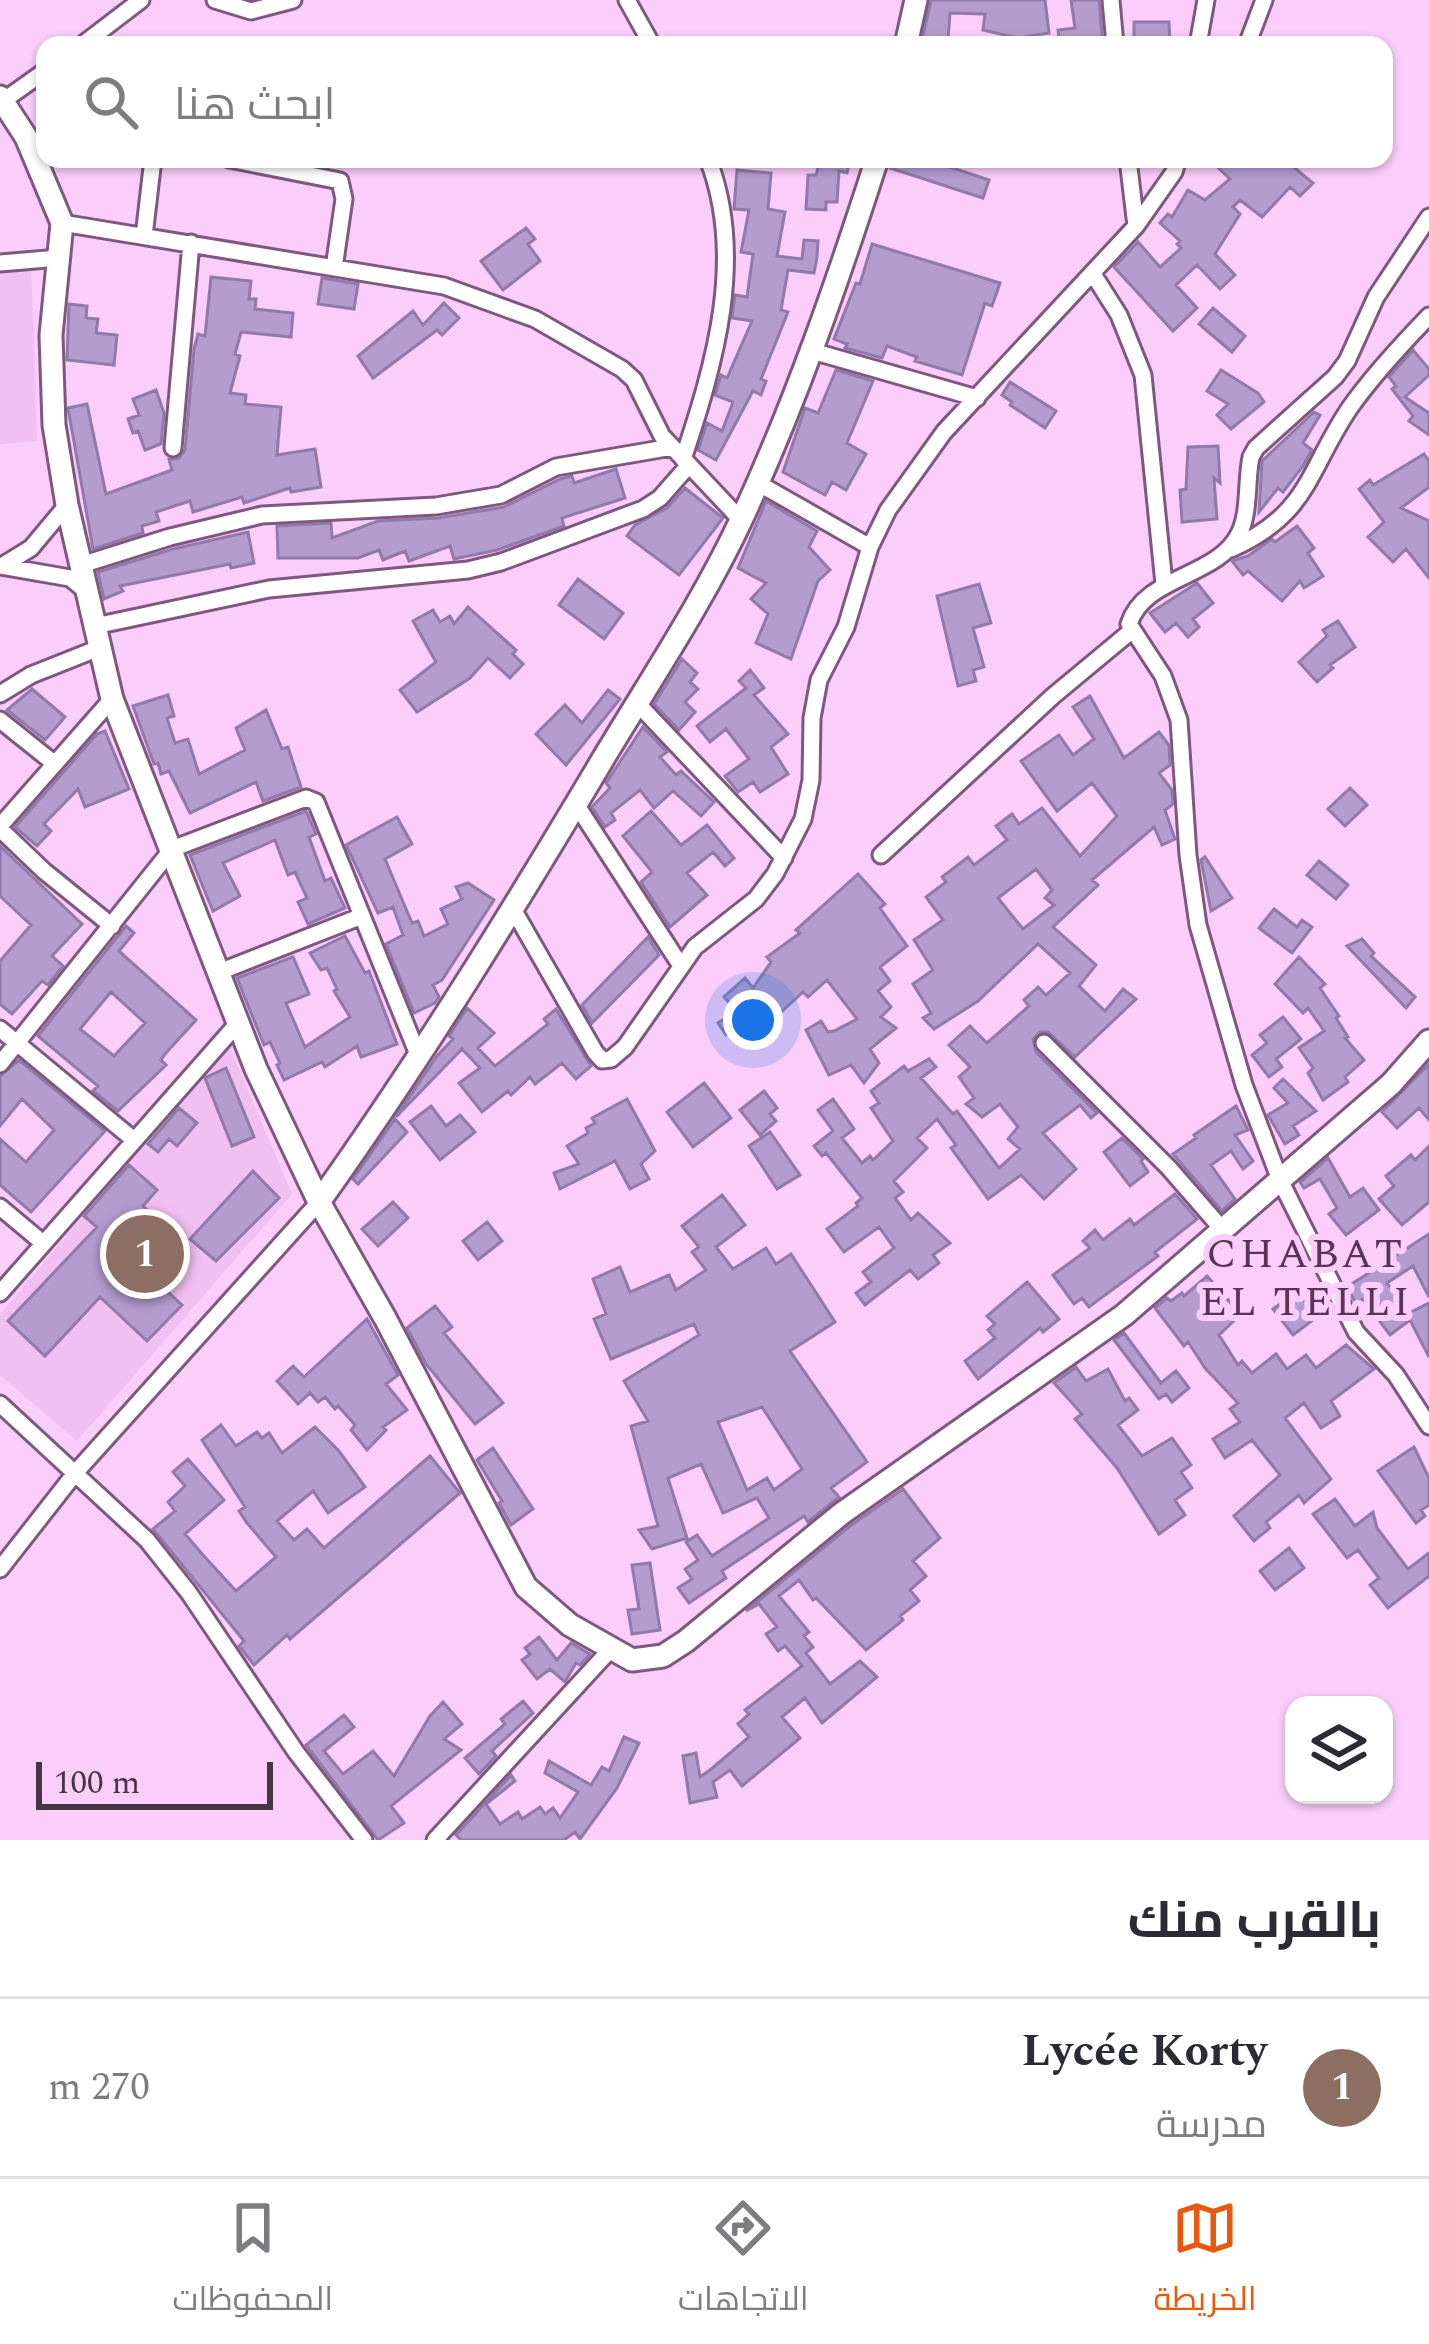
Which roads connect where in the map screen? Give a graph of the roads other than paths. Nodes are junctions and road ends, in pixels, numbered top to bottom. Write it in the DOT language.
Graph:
graph roads {
  1 [pos="141,0"];
  2 [pos="215,0"];
  3 [pos="293,0"];
  4 [pos="627,0"];
  5 [pos="916,0"];
  6 [pos="1111,0"];
  7 [pos="1206,0"];
  8 [pos="1264,0"];
  9 [pos="94,36"];
  10 [pos="647,36"];
  11 [pos="908,36"];
  12 [pos="1114,36"];
  13 [pos="1200,36"];
  14 [pos="1250,36"];
  15 [pos="36,77"];
  16 [pos="2,99"];
  17 [pos="36,161"];
  18 [pos="39,168"];
  19 [pos="152,168"];
  20 [pos="281,168"];
  21 [pos="710,168"];
  22 [pos="874,168"];
  23 [pos="1129,168"];
  24 [pos="1175,168"];
  25 [pos="1429,217"];
  26 [pos="62,223"];
  27 [pos="1136,226"];
  28 [pos="144,236"];
  29 [pos="191,243"];
  30 [pos="59,258"];
  31 [pos="0,262"];
  32 [pos="334,268"];
  33 [pos="1093,274"];
  34 [pos="1429,316"];
  35 [pos="812,351"];
  36 [pos="1335,377"];
  37 [pos="977,398"];
  38 [pos="1358,398"];
  39 [pos="173,448"];
  40 [pos="681,457"];
  41 [pos="758,483"];
  42 [pos="67,506"];
  43 [pos="742,520"];
  44 [pos="870,547"];
  45 [pos="1222,553"];
  46 [pos="82,565"];
  47 [pos="1,566"];
  48 [pos="1165,584"];
  49 [pos="88,593"];
  50 [pos="1130,632"];
  51 [pos="97,637"];
  52 [pos="0,694"];
  53 [pos="112,699"];
  54 [pos="637,703"];
  55 [pos="0,720"];
  56 [pos="55,764"];
  57 [pos="576,804"];
  58 [pos="0,828"];
  59 [pos="172,849"];
  60 [pos="881,855"];
  61 [pos="784,858"];
  62 [pos="512,909"];
  63 [pos="362,916"];
  64 [pos="112,926"];
  65 [pos="681,966"];
  66 [pos="219,972"];
  67 [pos="238,1023"];
  68 [pos="0,1029"];
  69 [pos="1429,1041"];
  70 [pos="1044,1043"];
  71 [pos="17,1044"];
  72 [pos="419,1057"];
  73 [pos="0,1064"];
  74 [pos="134,1140"];
  75 [pos="1280,1180"];
  76 [pos="319,1202"];
  77 [pos="0,1207"];
  78 [pos="1222,1229"];
  79 [pos="43,1244"];
  80 [pos="0,1293"];
  81 [pos="0,1404"];
  82 [pos="1429,1426"];
  83 [pos="76,1472"];
  84 [pos="0,1569"];
  85 [pos="610,1650"];
  86 [pos="364,1840"];
  87 [pos="435,1840"];
  1 -- 9 [label="street"];
  2 -- 3 [label="street"];
  4 -- 10 [label="street"];
  5 -- 11 [label="street"];
  6 -- 12 [label="street"];
  7 -- 13 [label="street"];
  8 -- 14 [label="street"];
  15 -- 16 [label="street"];
  16 -- 17 [label="street"];
  18 -- 26 [label="street"];
  19 -- 28 [label="street"];
  20 -- 32 [label="street"];
  21 -- 40 [label="street"];
  22 -- 35 [label="street"];
  23 -- 27 [label="street"];
  24 -- 27 [label="street"];
  25 -- 36 [label="street"];
  26 -- 28 [label="street"];
  26 -- 30 [label="street"];
  27 -- 33 [label="street"];
  28 -- 29 [label="street"];
  29 -- 32 [label="street"];
  29 -- 39 [label="street"];
  30 -- 31 [label="street"];
  30 -- 42 [label="street"];
  32 -- 40 [label="street"];
  33 -- 37 [label="street"];
  33 -- 48 [label="street"];
  34 -- 38 [label="street"];
  35 -- 37 [label="street"];
  35 -- 41 [label="street"];
  36 -- 38 [label="street"];
  36 -- 45 [label="street"];
  37 -- 44 [label="street"];
  38 -- 45 [label="street"];
  40 -- 43 [label="street"];
  40 -- 46 [label="street"];
  40 -- 51 [label="street"];
  41 -- 43 [label="street"];
  41 -- 44 [label="street"];
  42 -- 46 [label="street"];
  42 -- 47 [label="street"];
  43 -- 54 [label="street"];
  44 -- 61 [label="street"];
  45 -- 48 [label="street"];
  46 -- 49 [label="street"];
  47 -- 49 [label="street"];
  48 -- 50 [label="street"];
  49 -- 51 [label="street"];
  50 -- 60 [label="street"];
  50 -- 75 [label="street"];
  51 -- 52 [label="street"];
  51 -- 53 [label="street"];
  53 -- 56 [label="street"];
  53 -- 59 [label="street"];
  54 -- 57 [label="street"];
  54 -- 61 [label="street"];
  55 -- 56 [label="street"];
  56 -- 58 [label="street"];
  57 -- 62 [label="street"];
  57 -- 65 [label="street"];
  58 -- 64 [label="street"];
  59 -- 63 [label="street"];
  59 -- 64 [label="street"];
  59 -- 66 [label="street"];
  61 -- 65 [label="street"];
  62 -- 65 [label="street"];
  62 -- 72 [label="street"];
  63 -- 66 [label="street"];
  63 -- 72 [label="street"];
  64 -- 71 [label="street"];
  66 -- 67 [label="street"];
  67 -- 74 [label="street"];
  67 -- 76 [label="street"];
  68 -- 71 [label="street"];
  69 -- 75 [label="street"];
  70 -- 78 [label="street"];
  71 -- 73 [label="street"];
  71 -- 74 [label="street"];
  72 -- 76 [label="street"];
  74 -- 79 [label="street"];
  75 -- 78 [label="street"];
  75 -- 82 [label="street"];
  76 -- 83 [label="street"];
  76 -- 85 [label="street"];
  77 -- 79 [label="street"];
  78 -- 85 [label="street"];
  79 -- 80 [label="street"];
  81 -- 83 [label="street"];
  83 -- 84 [label="street"];
  83 -- 86 [label="street"];
  85 -- 87 [label="street"];
}
